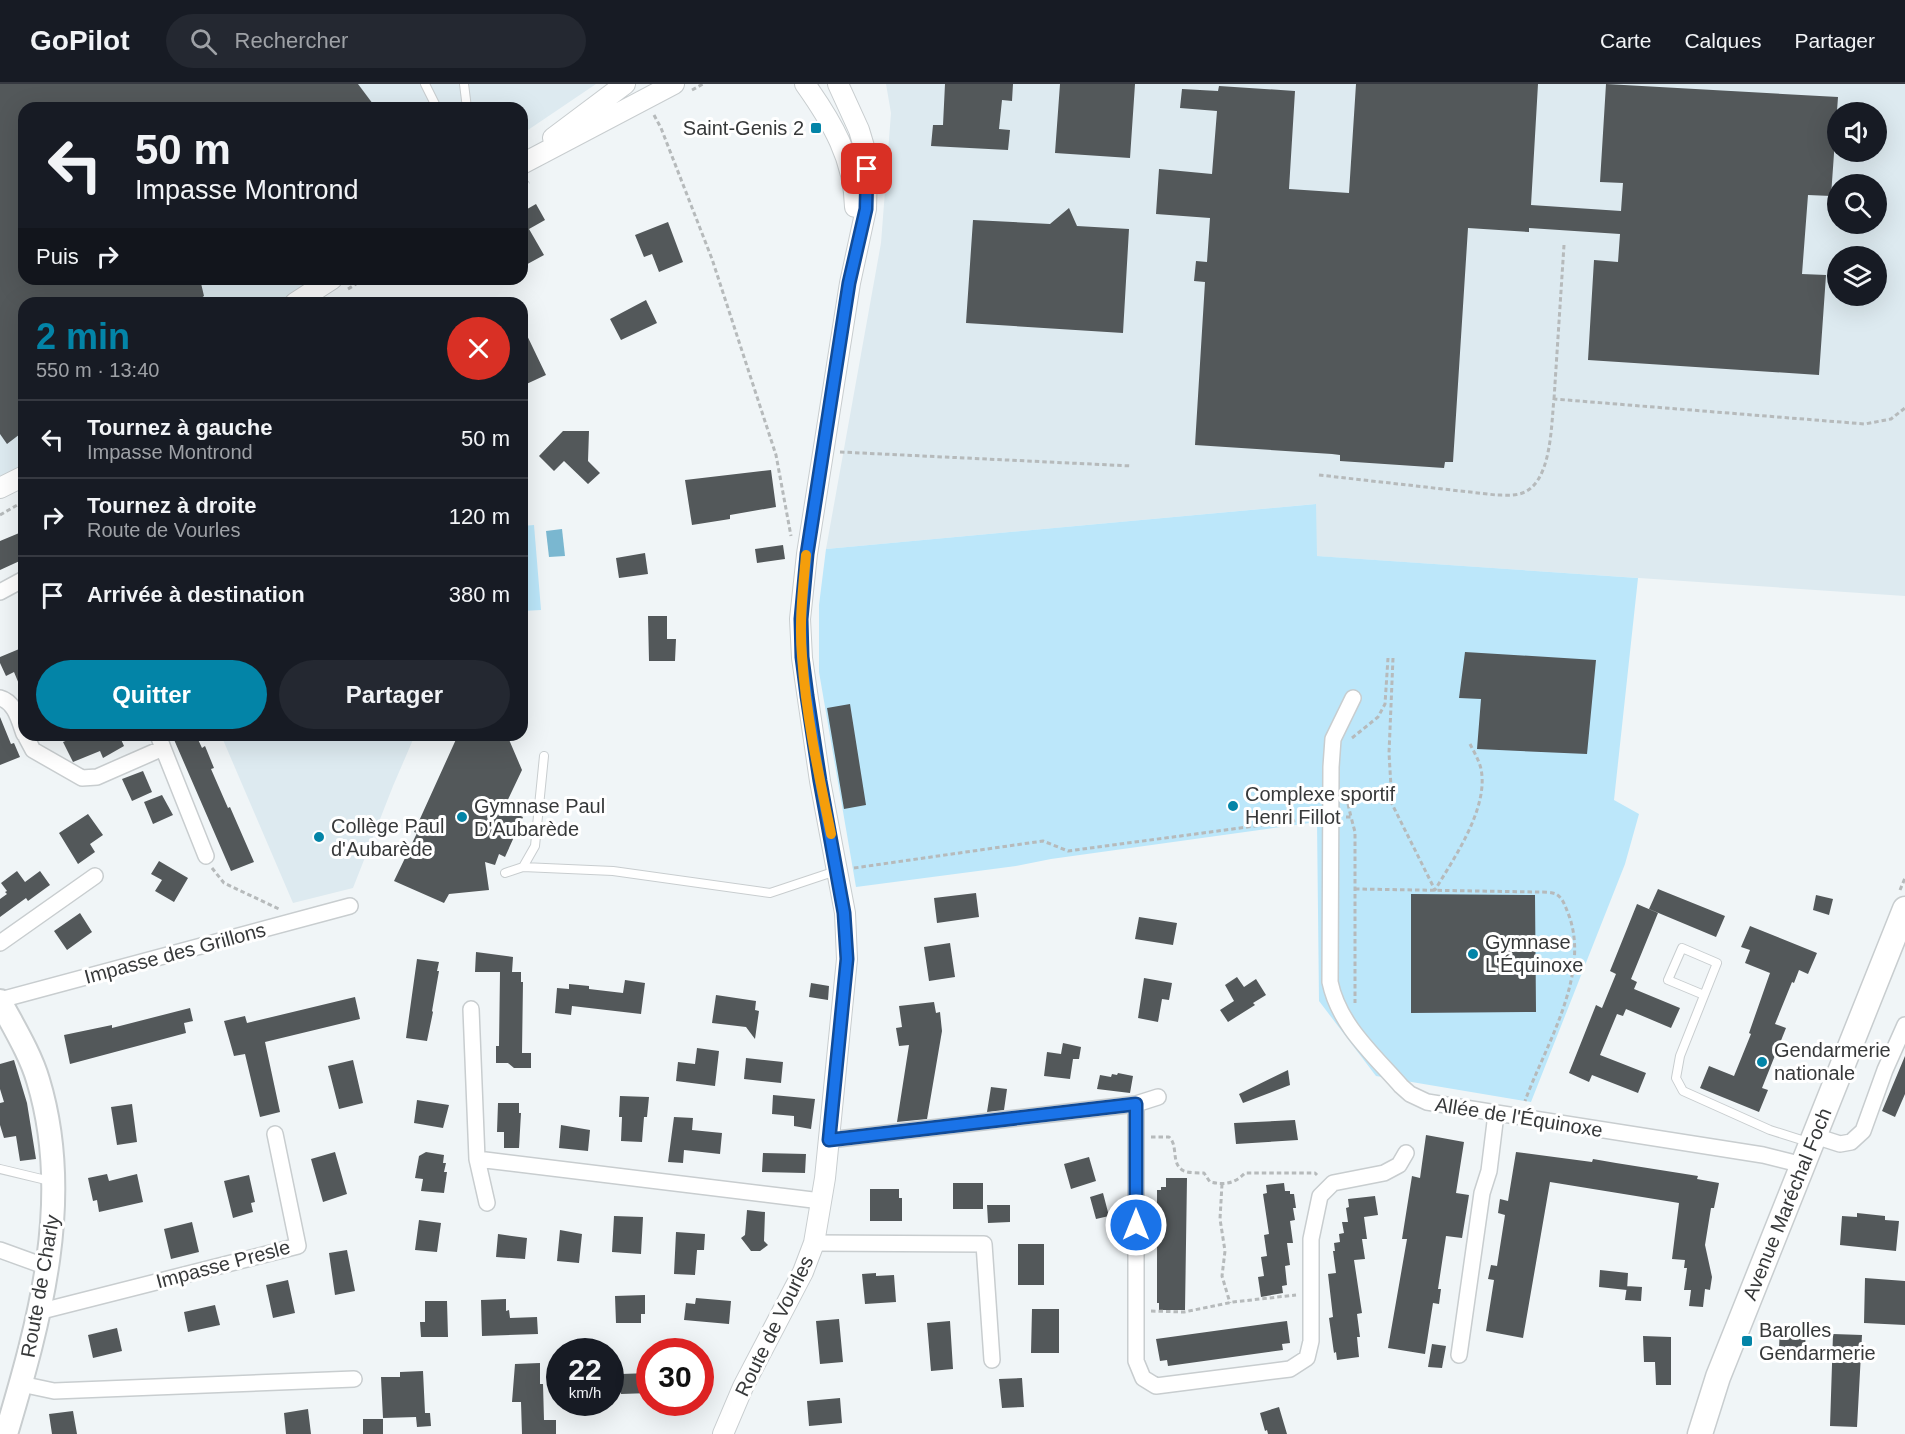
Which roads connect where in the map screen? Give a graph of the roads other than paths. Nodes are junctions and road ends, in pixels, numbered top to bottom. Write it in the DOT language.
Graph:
graph roads {
  1 [pos="425,84"];
  2 [pos="464,84"];
  3 [pos="625,84"];
  4 [pos="674,84"];
  5 [pos="838,84"];
  6 [pos="805,86"];
  7 [pos="434,102"];
  8 [pos="466,102"];
  9 [pos="528,157"];
  10 [pos="528,159"];
  11 [pos="856,254"];
  12 [pos="323,285"];
  13 [pos="305,297"];
  14 [pos="18,479"];
  15 [pos="0,488"];
  16 [pos="18,489"];
  17 [pos="0,498"];
  18 [pos="18,582"];
  19 [pos="0,592"];
  20 [pos="0,698"];
  21 [pos="1353,698"];
  22 [pos="18,718"];
  23 [pos="28,741"];
  24 [pos="160,742"];
  25 [pos="544,756"];
  26 [pos="206,856"];
  27 [pos="523,867"];
  28 [pos="838,871"];
  29 [pos="505,873"];
  30 [pos="95,876"];
  31 [pos="350,906"];
  32 [pos="1905,909"];
  33 [pos="0,943"];
  34 [pos="1704,995"];
  35 [pos="0,1001"];
  36 [pos="471,1009"];
  37 [pos="1905,1025"];
  38 [pos="1158,1097"];
  39 [pos="1136,1104"];
  40 [pos="1496,1114"];
  41 [pos="275,1134"];
  42 [pos="829,1140"];
  43 [pos="1814,1140"];
  44 [pos="1406,1153"];
  45 [pos="477,1159"];
  46 [pos="1803,1168"];
  47 [pos="0,1169"];
  48 [pos="54,1182"];
  49 [pos="821,1202"];
  50 [pos="487,1203"];
  51 [pos="814,1243"];
  52 [pos="0,1250"];
  53 [pos="47,1267"];
  54 [pos="38,1312"];
  55 [pos="1459,1355"];
  56 [pos="992,1360"];
  57 [pos="354,1379"];
  58 [pos="21,1384"];
  59 [pos="6,1434"];
  60 [pos="723,1434"];
  61 [pos="1700,1434"];
  1 -- 7 [label="lane"];
  2 -- 8 [label="lane"];
  3 -- 9 [label="street"];
  4 -- 10 [label="street"];
  5 -- 11 [label="street, Route de Vourles"];
  6 -- 11 [label="street, Route de Vourles"];
  11 -- 28 [label="street, Route de Vourles"];
  12 -- 13 [label="street"];
  14 -- 15 [label="street"];
  16 -- 17 [label="street"];
  18 -- 19 [label="street"];
  20 -- 22 [label="street"];
  21 -- 40 [label="street, Allée de l'Équinoxe"];
  23 -- 24 [label="street"];
  24 -- 26 [label="street"];
  25 -- 27 [label="lane"];
  27 -- 28 [label="lane"];
  27 -- 29 [label="lane"];
  28 -- 42 [label="street, Route de Vourles"];
  30 -- 33 [label="street"];
  31 -- 35 [label="street, Impasse des Grillons"];
  32 -- 43 [label="main road, Avenue Maréchal Foch"];
  34 -- 34 [label="lane"];
  34 -- 43 [label="lane"];
  35 -- 48 [label="main road, Route de Charly"];
  36 -- 45 [label="street"];
  37 -- 43 [label="street"];
  38 -- 39 [label="street"];
  39 -- 42 [label="street"];
  39 -- 44 [label="street"];
  40 -- 46 [label="street, Allée de l'Équinoxe"];
  40 -- 55 [label="street"];
  41 -- 54 [label="street, Impasse Presle"];
  42 -- 49 [label="street, Route de Vourles"];
  43 -- 46 [label="main road, Avenue Maréchal Foch"];
  45 -- 49 [label="street"];
  45 -- 50 [label="street"];
  46 -- 61 [label="main road, Avenue Maréchal Foch"];
  47 -- 48 [label="lane"];
  48 -- 53 [label="main road, Route de Charly"];
  49 -- 51 [label="street, Route de Vourles"];
  51 -- 56 [label="street"];
  51 -- 60 [label="street, Route de Vourles"];
  52 -- 53 [label="street"];
  53 -- 54 [label="main road, Route de Charly"];
  54 -- 58 [label="main road, Route de Charly"];
  57 -- 58 [label="street"];
  58 -- 59 [label="main road, Route de Charly"];
}
